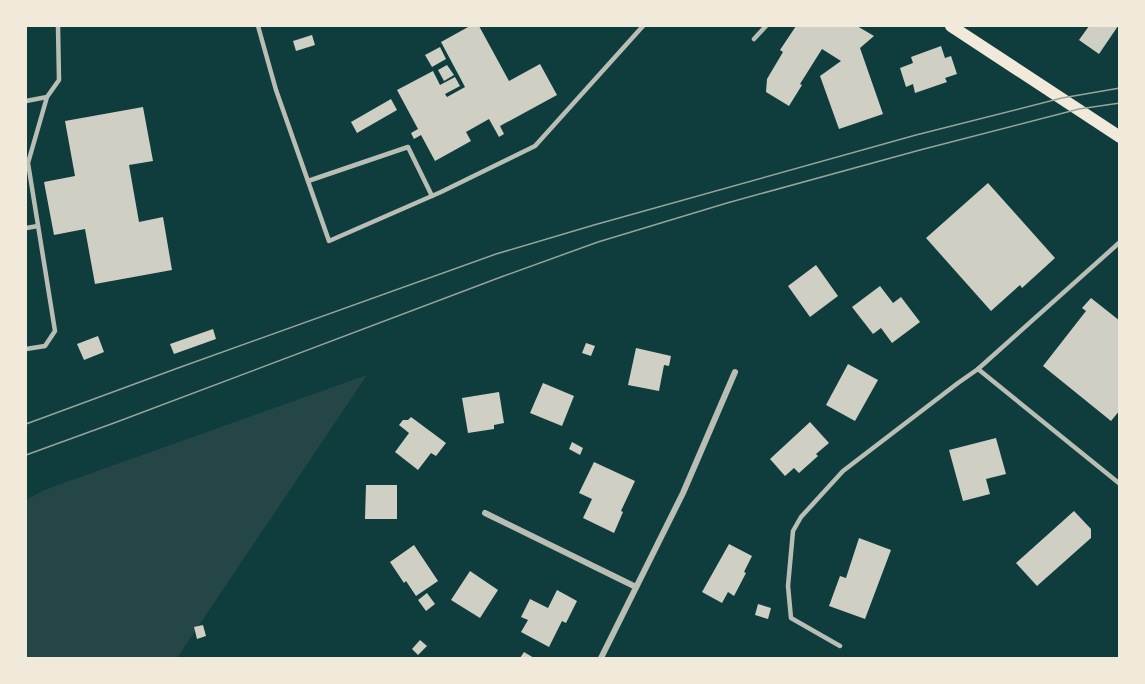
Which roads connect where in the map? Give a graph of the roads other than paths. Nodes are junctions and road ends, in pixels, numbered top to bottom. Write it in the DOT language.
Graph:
graph roads {
  1 [pos="58,26"];
  2 [pos="258,26"];
  3 [pos="643,26"];
  4 [pos="766,26"];
  5 [pos="951,26"];
  6 [pos="754,39"];
  7 [pos="47,97"];
  8 [pos="26,101"];
  9 [pos="1119,137"];
  10 [pos="308,181"];
  11 [pos="432,196"];
  12 [pos="38,226"];
  13 [pos="26,228"];
  14 [pos="1119,242"];
  15 [pos="26,349"];
  16 [pos="978,369"];
  17 [pos="735,372"];
  18 [pos="1119,484"];
  19 [pos="485,513"];
  20 [pos="636,587"];
  21 [pos="840,646"];
  22 [pos="601,658"];
  1 -- 7 [label="lane"];
  2 -- 10 [label="lane"];
  3 -- 11 [label="lane"];
  4 -- 6 [label="lane"];
  5 -- 9 [label="main road"];
  7 -- 8 [label="lane"];
  7 -- 12 [label="lane"];
  10 -- 11 [label="lane"];
  10 -- 11 [label="lane"];
  12 -- 13 [label="lane"];
  12 -- 15 [label="lane"];
  14 -- 16 [label="lane"];
  16 -- 18 [label="lane"];
  16 -- 21 [label="lane"];
  17 -- 20 [label="street"];
  19 -- 20 [label="street"];
  20 -- 22 [label="street"];
}
